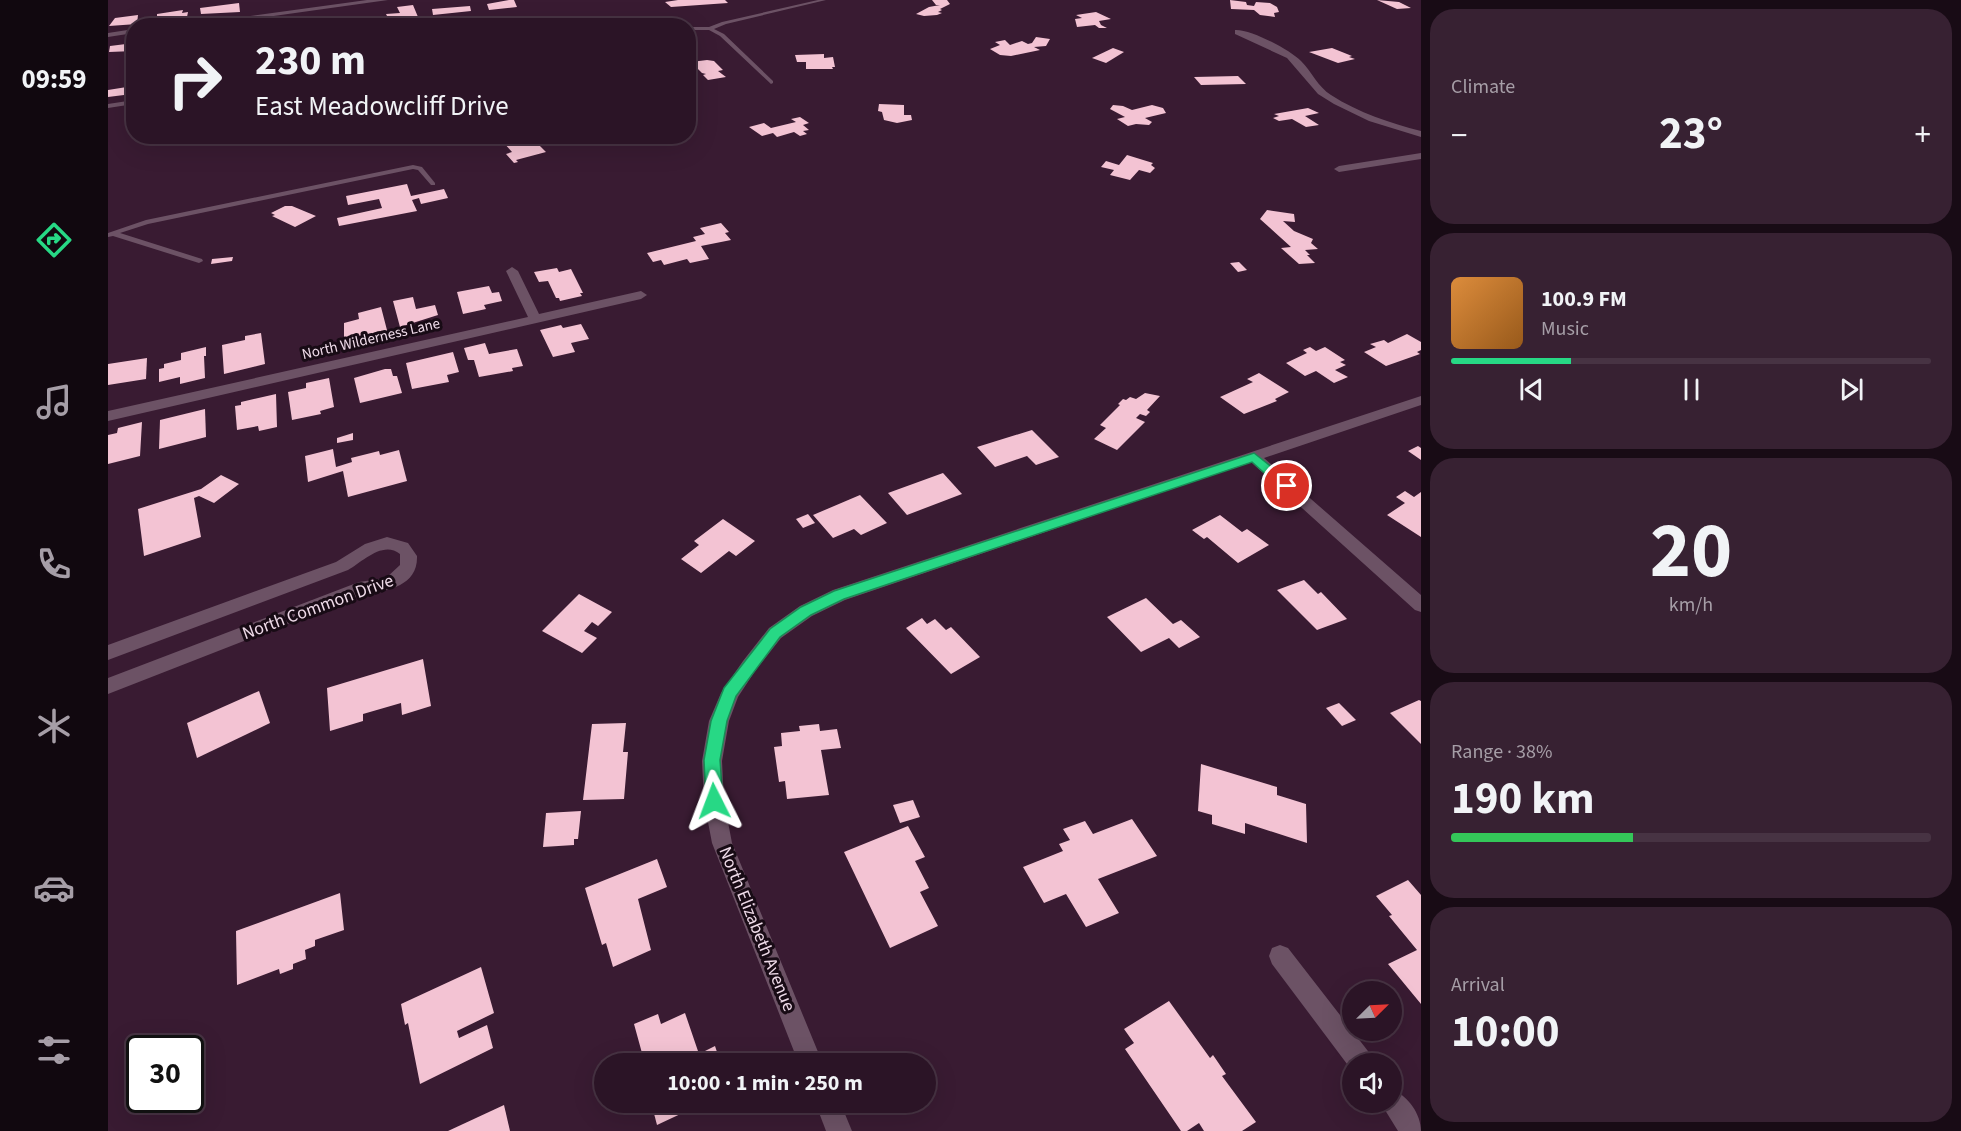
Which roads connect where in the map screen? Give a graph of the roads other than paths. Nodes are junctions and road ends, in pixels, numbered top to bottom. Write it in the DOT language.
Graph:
graph roads {
  1 [pos="384,0"];
  2 [pos="824,0"];
  3 [pos="243,18"];
  4 [pos="696,28"];
  5 [pos="710,29"];
  6 [pos="126,32"];
  7 [pos="1238,32"];
  8 [pos="108,35"];
  9 [pos="771,82"];
  10 [pos="126,103"];
  11 [pos="108,106"];
  12 [pos="1421,134"];
  13 [pos="1421,156"];
  14 [pos="1339,169"];
  15 [pos="433,184"];
  16 [pos="111,234"];
  17 [pos="199,261"];
  18 [pos="512,272"];
  19 [pos="641,295"];
  20 [pos="535,319"];
  21 [pos="1421,400"];
  22 [pos="108,416"];
  23 [pos="1254,457"];
  24 [pos="1421,604"];
  25 [pos="108,653"];
  26 [pos="108,686"];
  27 [pos="1280,956"];
  28 [pos="807,1053"];
  29 [pos="1354,1053"];
  30 [pos="831,1113"];
  31 [pos="1400,1113"];
  32 [pos="838,1131"];
  33 [pos="1413,1131"];
  1 -- 3 [label="street"];
  2 -- 5 [label="lane"];
  4 -- 5 [label="lane"];
  5 -- 9 [label="lane"];
  6 -- 8 [label="street"];
  7 -- 12 [label="street"];
  10 -- 11 [label="lane"];
  13 -- 14 [label="street"];
  15 -- 16 [label="lane"];
  16 -- 17 [label="lane"];
  18 -- 20 [label="street"];
  19 -- 20 [label="street, North Wilderness Lane"];
  20 -- 22 [label="street, North Wilderness Lane"];
  21 -- 23 [label="street, North Elizabeth Avenue"];
  23 -- 24 [label="street"];
  23 -- 28 [label="street, North Elizabeth Avenue"];
  25 -- 26 [label="street, North Common Drive"];
  27 -- 29 [label="street"];
  30 -- 32 [label="street"];
  31 -- 33 [label="street"];
}
